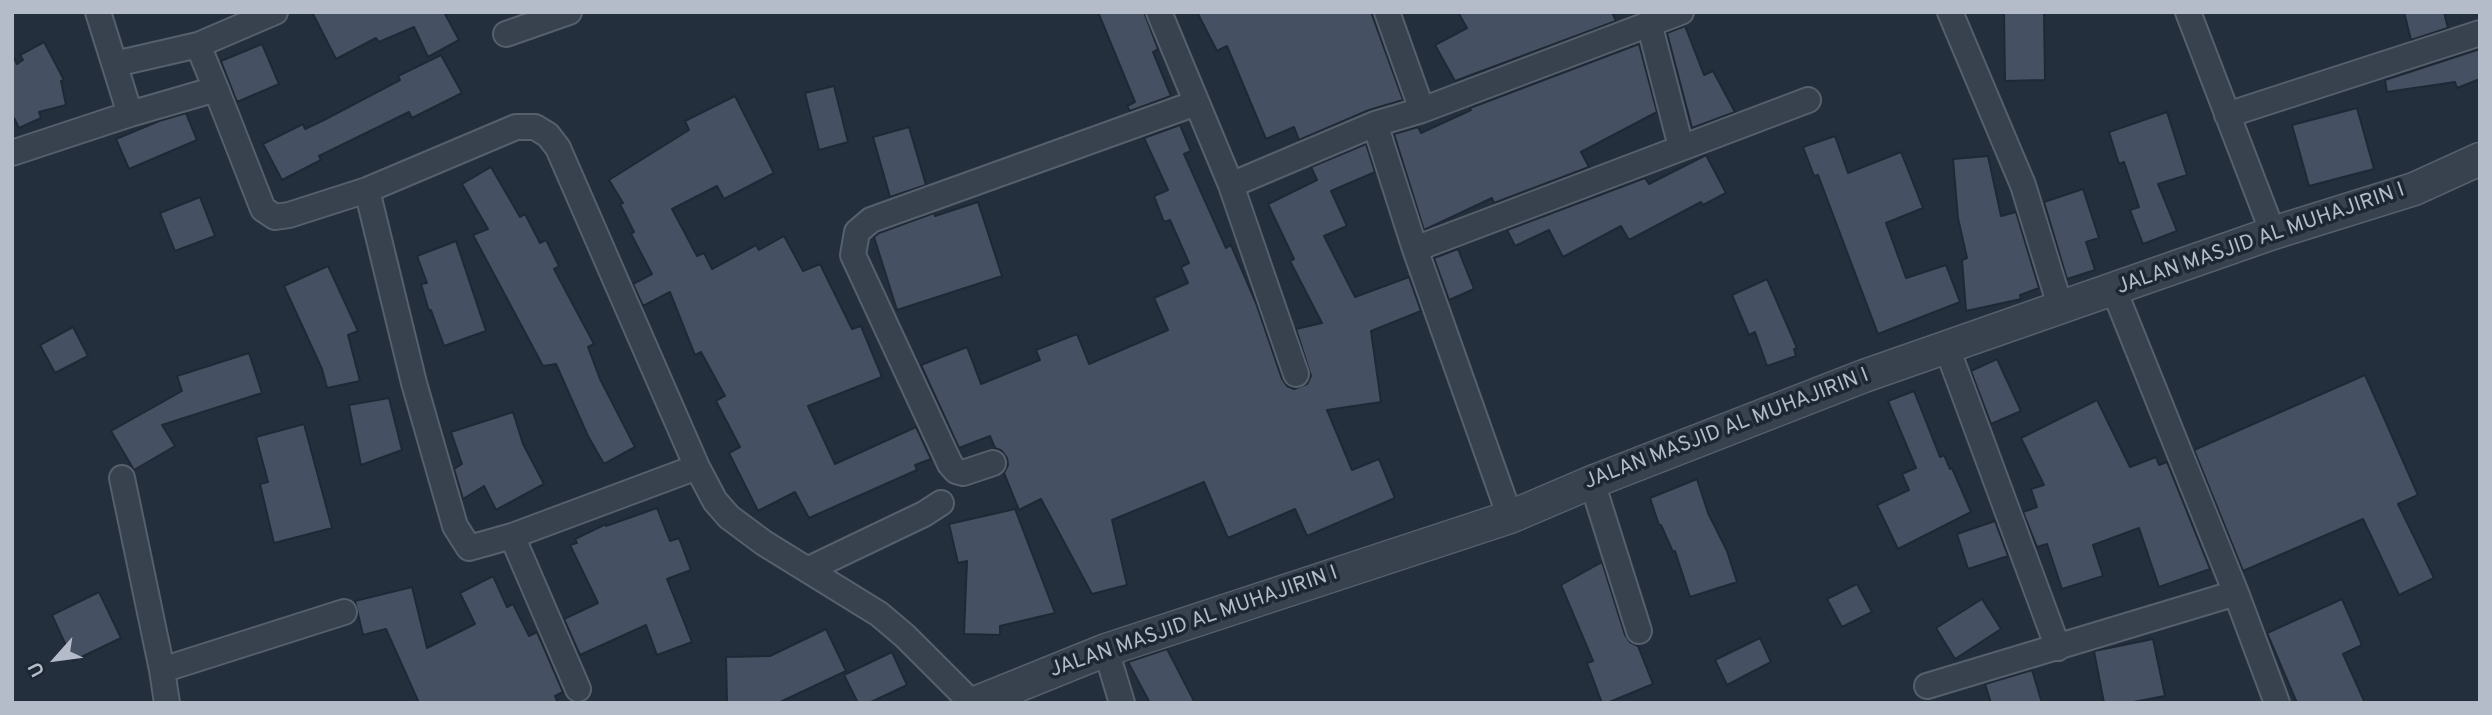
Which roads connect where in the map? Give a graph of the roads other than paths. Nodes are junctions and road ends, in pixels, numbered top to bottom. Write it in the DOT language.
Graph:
graph roads {
  1 [pos="98,12"];
  2 [pos="569,12"];
  3 [pos="1159,12"];
  4 [pos="1387,12"];
  5 [pos="1681,12"];
  6 [pos="1950,12"];
  7 [pos="2188,12"];
  8 [pos="264,14"];
  9 [pos="1648,23"];
  10 [pos="2480,33"];
  11 [pos="506,34"];
  12 [pos="198,45"];
  13 [pos="116,64"];
  14 [pos="216,89"];
  15 [pos="1808,100"];
  16 [pos="1196,103"];
  17 [pos="1422,110"];
  18 [pos="130,114"];
  19 [pos="2227,115"];
  20 [pos="1375,124"];
  21 [pos="1681,147"];
  22 [pos="12,153"];
  23 [pos="2480,159"];
  24 [pos="1231,185"];
  25 [pos="367,190"];
  26 [pos="2273,233"];
  27 [pos="1415,249"];
  28 [pos="2115,290"];
  29 [pos="2061,309"];
  30 [pos="1947,348"];
  31 [pos="1296,374"];
  32 [pos="993,463"];
  33 [pos="697,467"];
  34 [pos="122,478"];
  35 [pos="1592,482"];
  36 [pos="941,503"];
  37 [pos="1510,517"];
  38 [pos="512,536"];
  39 [pos="809,569"];
  40 [pos="2236,593"];
  41 [pos="344,612"];
  42 [pos="1639,631"];
  43 [pos="2058,648"];
  44 [pos="1106,650"];
  45 [pos="162,670"];
  46 [pos="1927,686"];
  47 [pos="578,690"];
  48 [pos="167,703"];
  49 [pos="974,703"];
  50 [pos="1122,703"];
  51 [pos="2277,703"];
  1 -- 13 [label="street"];
  2 -- 11 [label="street"];
  3 -- 16 [label="street"];
  4 -- 17 [label="street"];
  5 -- 9 [label="street"];
  6 -- 29 [label="street"];
  7 -- 19 [label="street"];
  8 -- 12 [label="street"];
  9 -- 17 [label="street"];
  9 -- 21 [label="street"];
  10 -- 19 [label="street"];
  12 -- 13 [label="street"];
  12 -- 14 [label="street"];
  13 -- 18 [label="street"];
  14 -- 18 [label="street"];
  14 -- 25 [label="street"];
  15 -- 21 [label="street"];
  16 -- 24 [label="street"];
  16 -- 32 [label="street"];
  17 -- 20 [label="street"];
  18 -- 22 [label="street"];
  19 -- 26 [label="street"];
  20 -- 24 [label="street"];
  20 -- 27 [label="street"];
  21 -- 27 [label="street"];
  23 -- 26 [label="street, JALAN MASJID AL MUHAJIRIN I"];
  24 -- 31 [label="street"];
  25 -- 33 [label="street"];
  25 -- 38 [label="street"];
  26 -- 28 [label="street, JALAN MASJID AL MUHAJIRIN I"];
  27 -- 37 [label="street"];
  28 -- 29 [label="street, JALAN MASJID AL MUHAJIRIN I"];
  28 -- 40 [label="street"];
  29 -- 30 [label="street, JALAN MASJID AL MUHAJIRIN I"];
  30 -- 35 [label="street, JALAN MASJID AL MUHAJIRIN I"];
  30 -- 43 [label="street"];
  33 -- 38 [label="street"];
  33 -- 39 [label="street"];
  34 -- 45 [label="street"];
  35 -- 37 [label="street, JALAN MASJID AL MUHAJIRIN I"];
  35 -- 42 [label="street"];
  36 -- 39 [label="street"];
  37 -- 44 [label="street, JALAN MASJID AL MUHAJIRIN I"];
  38 -- 47 [label="street"];
  39 -- 49 [label="street"];
  40 -- 43 [label="street"];
  40 -- 51 [label="street"];
  41 -- 45 [label="street"];
  43 -- 46 [label="street"];
  44 -- 49 [label="street, JALAN MASJID AL MUHAJIRIN I"];
  44 -- 50 [label="street"];
  45 -- 48 [label="street"];
}
